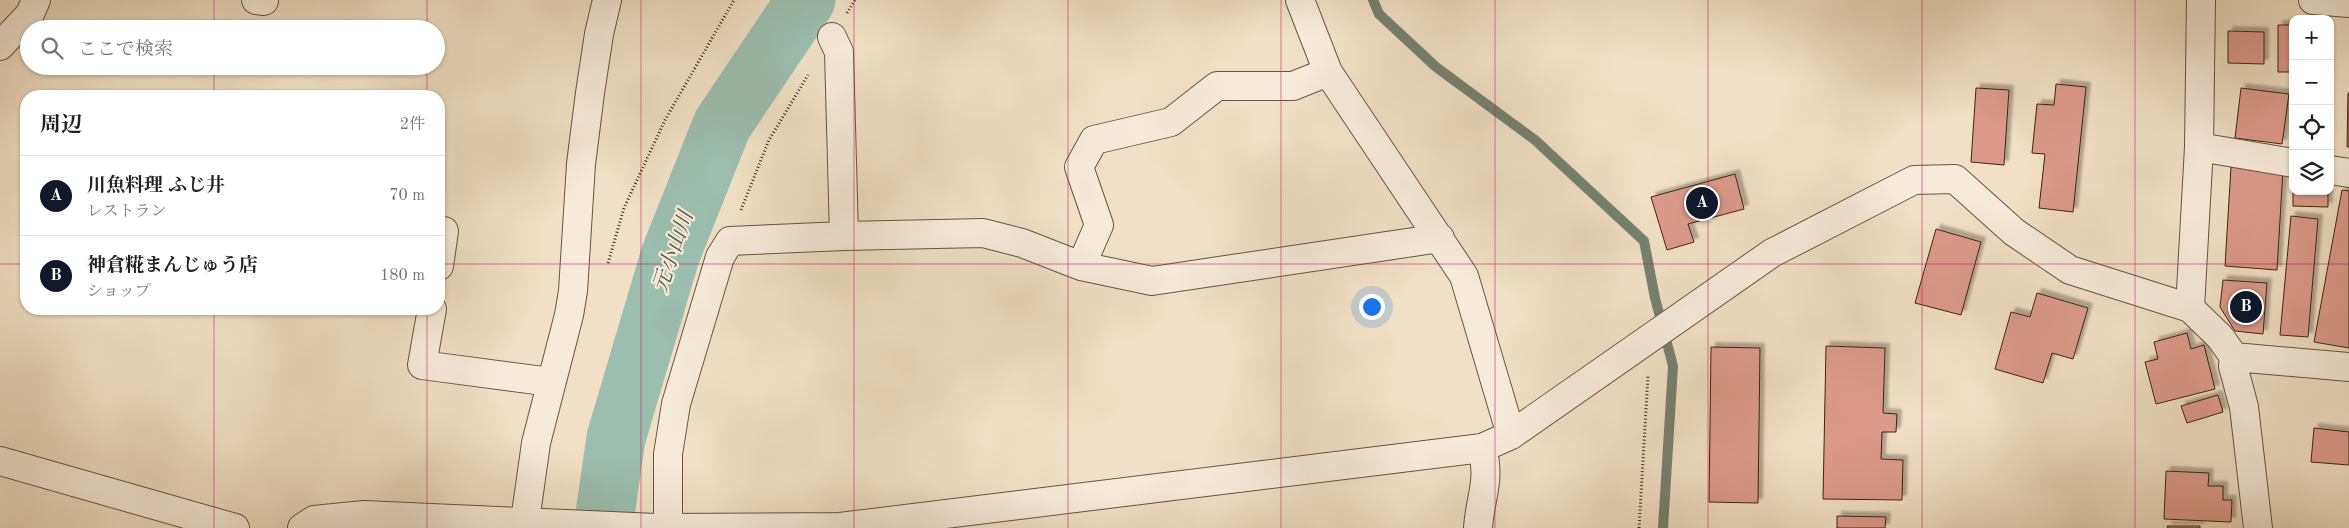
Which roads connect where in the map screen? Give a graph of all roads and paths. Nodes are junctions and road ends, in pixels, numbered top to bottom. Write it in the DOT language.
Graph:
graph roads {
  1 [pos="36,0"];
  2 [pos="607,0"];
  3 [pos="734,0"];
  4 [pos="855,0"];
  5 [pos="1300,0"];
  6 [pos="2201,0"];
  7 [pos="2313,0"];
  8 [pos="2349,3"];
  9 [pos="24,20"];
  10 [pos="20,25"];
  11 [pos="832,37"];
  12 [pos="0,46"];
  13 [pos="1328,72"];
  14 [pos="2199,147"];
  15 [pos="2289,162"];
  16 [pos="2334,171"];
  17 [pos="2349,173"];
  18 [pos="844,236"];
  19 [pos="1440,238"];
  20 [pos="730,241"];
  21 [pos="1081,266"];
  22 [pos="605,272"];
  23 [pos="2190,308"];
  24 [pos="431,315"];
  25 [pos="1646,342"];
  26 [pos="2234,357"];
  27 [pos="2349,367"];
  28 [pos="551,382"];
  29 [pos="1511,435"];
  30 [pos="1482,448"];
  31 [pos="0,461"];
  32 [pos="525,521"];
  33 [pos="189,522"];
  34 [pos="235,528"];
  35 [pos="302,528"];
  36 [pos="656,528"];
  37 [pos="668,528"];
  38 [pos="1478,528"];
  39 [pos="1639,528"];
  40 [pos="2258,528"];
  1 -- 9 [label="street"];
  2 -- 28 [label="street"];
  3 -- 22 [label="path"];
  4 -- 11 [label="path"];
  5 -- 13 [label="street"];
  6 -- 14 [label="street"];
  7 -- 8 [label="street"];
  10 -- 12 [label="street"];
  11 -- 18 [label="street"];
  11 -- 20 [label="path"];
  13 -- 19 [label="street"];
  13 -- 21 [label="street"];
  14 -- 15 [label="street"];
  14 -- 23 [label="street"];
  16 -- 17 [label="street"];
  18 -- 20 [label="street"];
  18 -- 21 [label="street"];
  19 -- 21 [label="street"];
  19 -- 29 [label="street"];
  20 -- 37 [label="street"];
  23 -- 25 [label="street"];
  23 -- 26 [label="street"];
  24 -- 28 [label="street"];
  25 -- 29 [label="street"];
  25 -- 39 [label="path"];
  26 -- 27 [label="street"];
  26 -- 40 [label="street"];
  28 -- 32 [label="street"];
  29 -- 30 [label="street"];
  30 -- 37 [label="street"];
  30 -- 38 [label="street"];
  31 -- 33 [label="street"];
  32 -- 35 [label="street"];
  32 -- 36 [label="street"];
  33 -- 34 [label="street"];
  36 -- 37 [label="street"];
}
